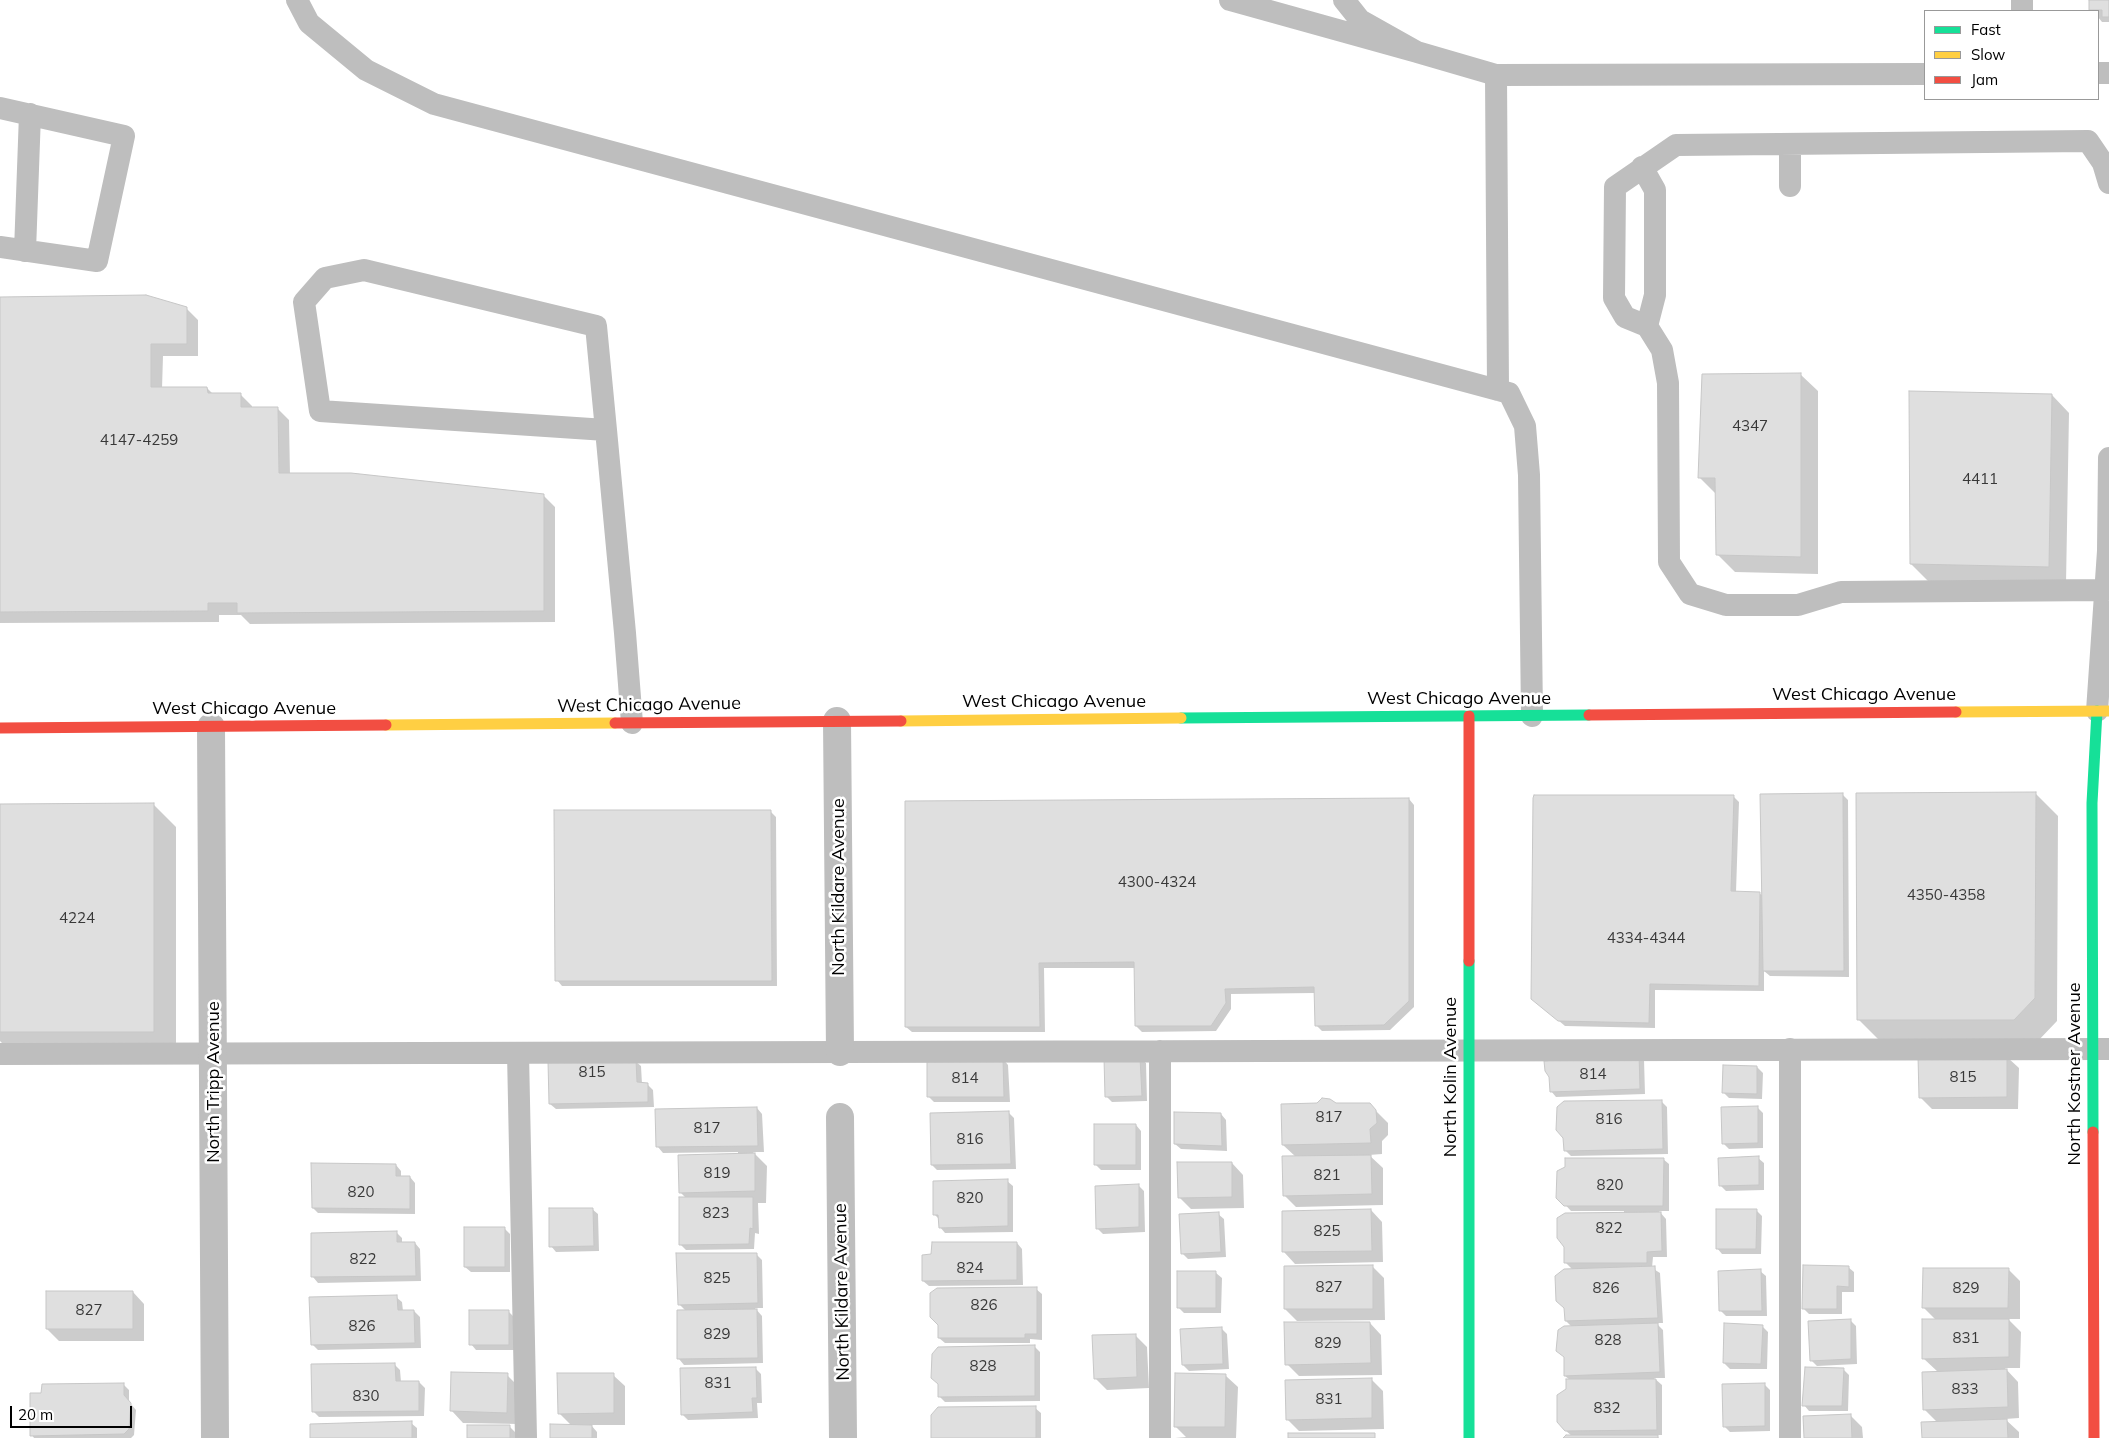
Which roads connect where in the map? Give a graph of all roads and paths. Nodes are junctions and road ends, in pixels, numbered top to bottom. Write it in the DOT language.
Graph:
graph roads {
  1 [pos="298,0"];
  2 [pos="1230,0"];
  3 [pos="1344,0"];
  4 [pos="1417,52"];
  5 [pos="1924,74"];
  6 [pos="1496,75"];
  7 [pos="0,108"];
  8 [pos="30,114"];
  9 [pos="1790,144"];
  10 [pos="1642,167"];
  11 [pos="2109,183"];
  12 [pos="1790,186"];
  13 [pos="0,247"];
  14 [pos="25,251"];
  15 [pos="1647,326"];
  16 [pos="1498,390"];
  17 [pos="606,430"];
  18 [pos="2109,458"];
  19 [pos="2105,590"];
  20 [pos="2103,710"];
  21 [pos="1469,716"];
  22 [pos="1532,716"];
  23 [pos="837,721"];
  24 [pos="632,723"];
  25 [pos="211,727"];
  26 [pos="0,728"];
  27 [pos="2101,1049"];
  28 [pos="1468,1050"];
  29 [pos="1790,1050"];
  30 [pos="1160,1051"];
  31 [pos="840,1052"];
  32 [pos="518,1053"];
  33 [pos="0,1054"];
  34 [pos="214,1054"];
  35 [pos="840,1117"];
  36 [pos="2101,1356"];
  37 [pos="215,1438"];
  38 [pos="526,1438"];
  39 [pos="843,1438"];
  40 [pos="1160,1438"];
  41 [pos="1469,1438"];
  42 [pos="1790,1438"];
  43 [pos="2094,1438"];
  1 -- 16 [label="lane"];
  2 -- 4 [label="lane"];
  3 -- 4 [label="lane"];
  4 -- 6 [label="lane"];
  5 -- 6 [label="lane"];
  6 -- 16 [label="lane"];
  7 -- 8 [label="lane"];
  8 -- 14 [label="lane"];
  8 -- 14 [label="lane"];
  9 -- 10 [label="lane"];
  9 -- 11 [label="lane"];
  9 -- 12 [label="lane"];
  10 -- 15 [label="lane"];
  10 -- 15 [label="lane"];
  13 -- 14 [label="lane"];
  15 -- 19 [label="lane"];
  16 -- 22 [label="lane"];
  17 -- 17 [label="lane"];
  17 -- 24 [label="lane"];
  18 -- 19 [label="lane"];
  19 -- 20 [label="lane"];
  20 -- 22 [label="main road, West Chicago Avenue"];
  20 -- 27 [label="main road, North Kostner Avenue"];
  21 -- 22 [label="main road, West Chicago Avenue"];
  21 -- 23 [label="main road, West Chicago Avenue"];
  21 -- 28 [label="main road, North Kolin Avenue"];
  23 -- 24 [label="main road, West Chicago Avenue"];
  23 -- 31 [label="street, North Kildare Avenue"];
  24 -- 25 [label="main road, West Chicago Avenue"];
  25 -- 26 [label="main road, West Chicago Avenue"];
  25 -- 34 [label="street, North Tripp Avenue"];
  27 -- 29 [label="lane"];
  27 -- 36 [label="main road, North Kostner Avenue"];
  28 -- 29 [label="lane"];
  28 -- 30 [label="lane"];
  28 -- 41 [label="main road, North Kolin Avenue"];
  29 -- 42 [label="lane"];
  30 -- 31 [label="lane"];
  30 -- 40 [label="lane"];
  31 -- 32 [label="lane"];
  32 -- 34 [label="lane"];
  32 -- 38 [label="lane"];
  33 -- 34 [label="lane"];
  34 -- 37 [label="street, North Tripp Avenue"];
  35 -- 39 [label="street, North Kildare Avenue"];
  36 -- 43 [label="main road, North Kostner Avenue"];
}
